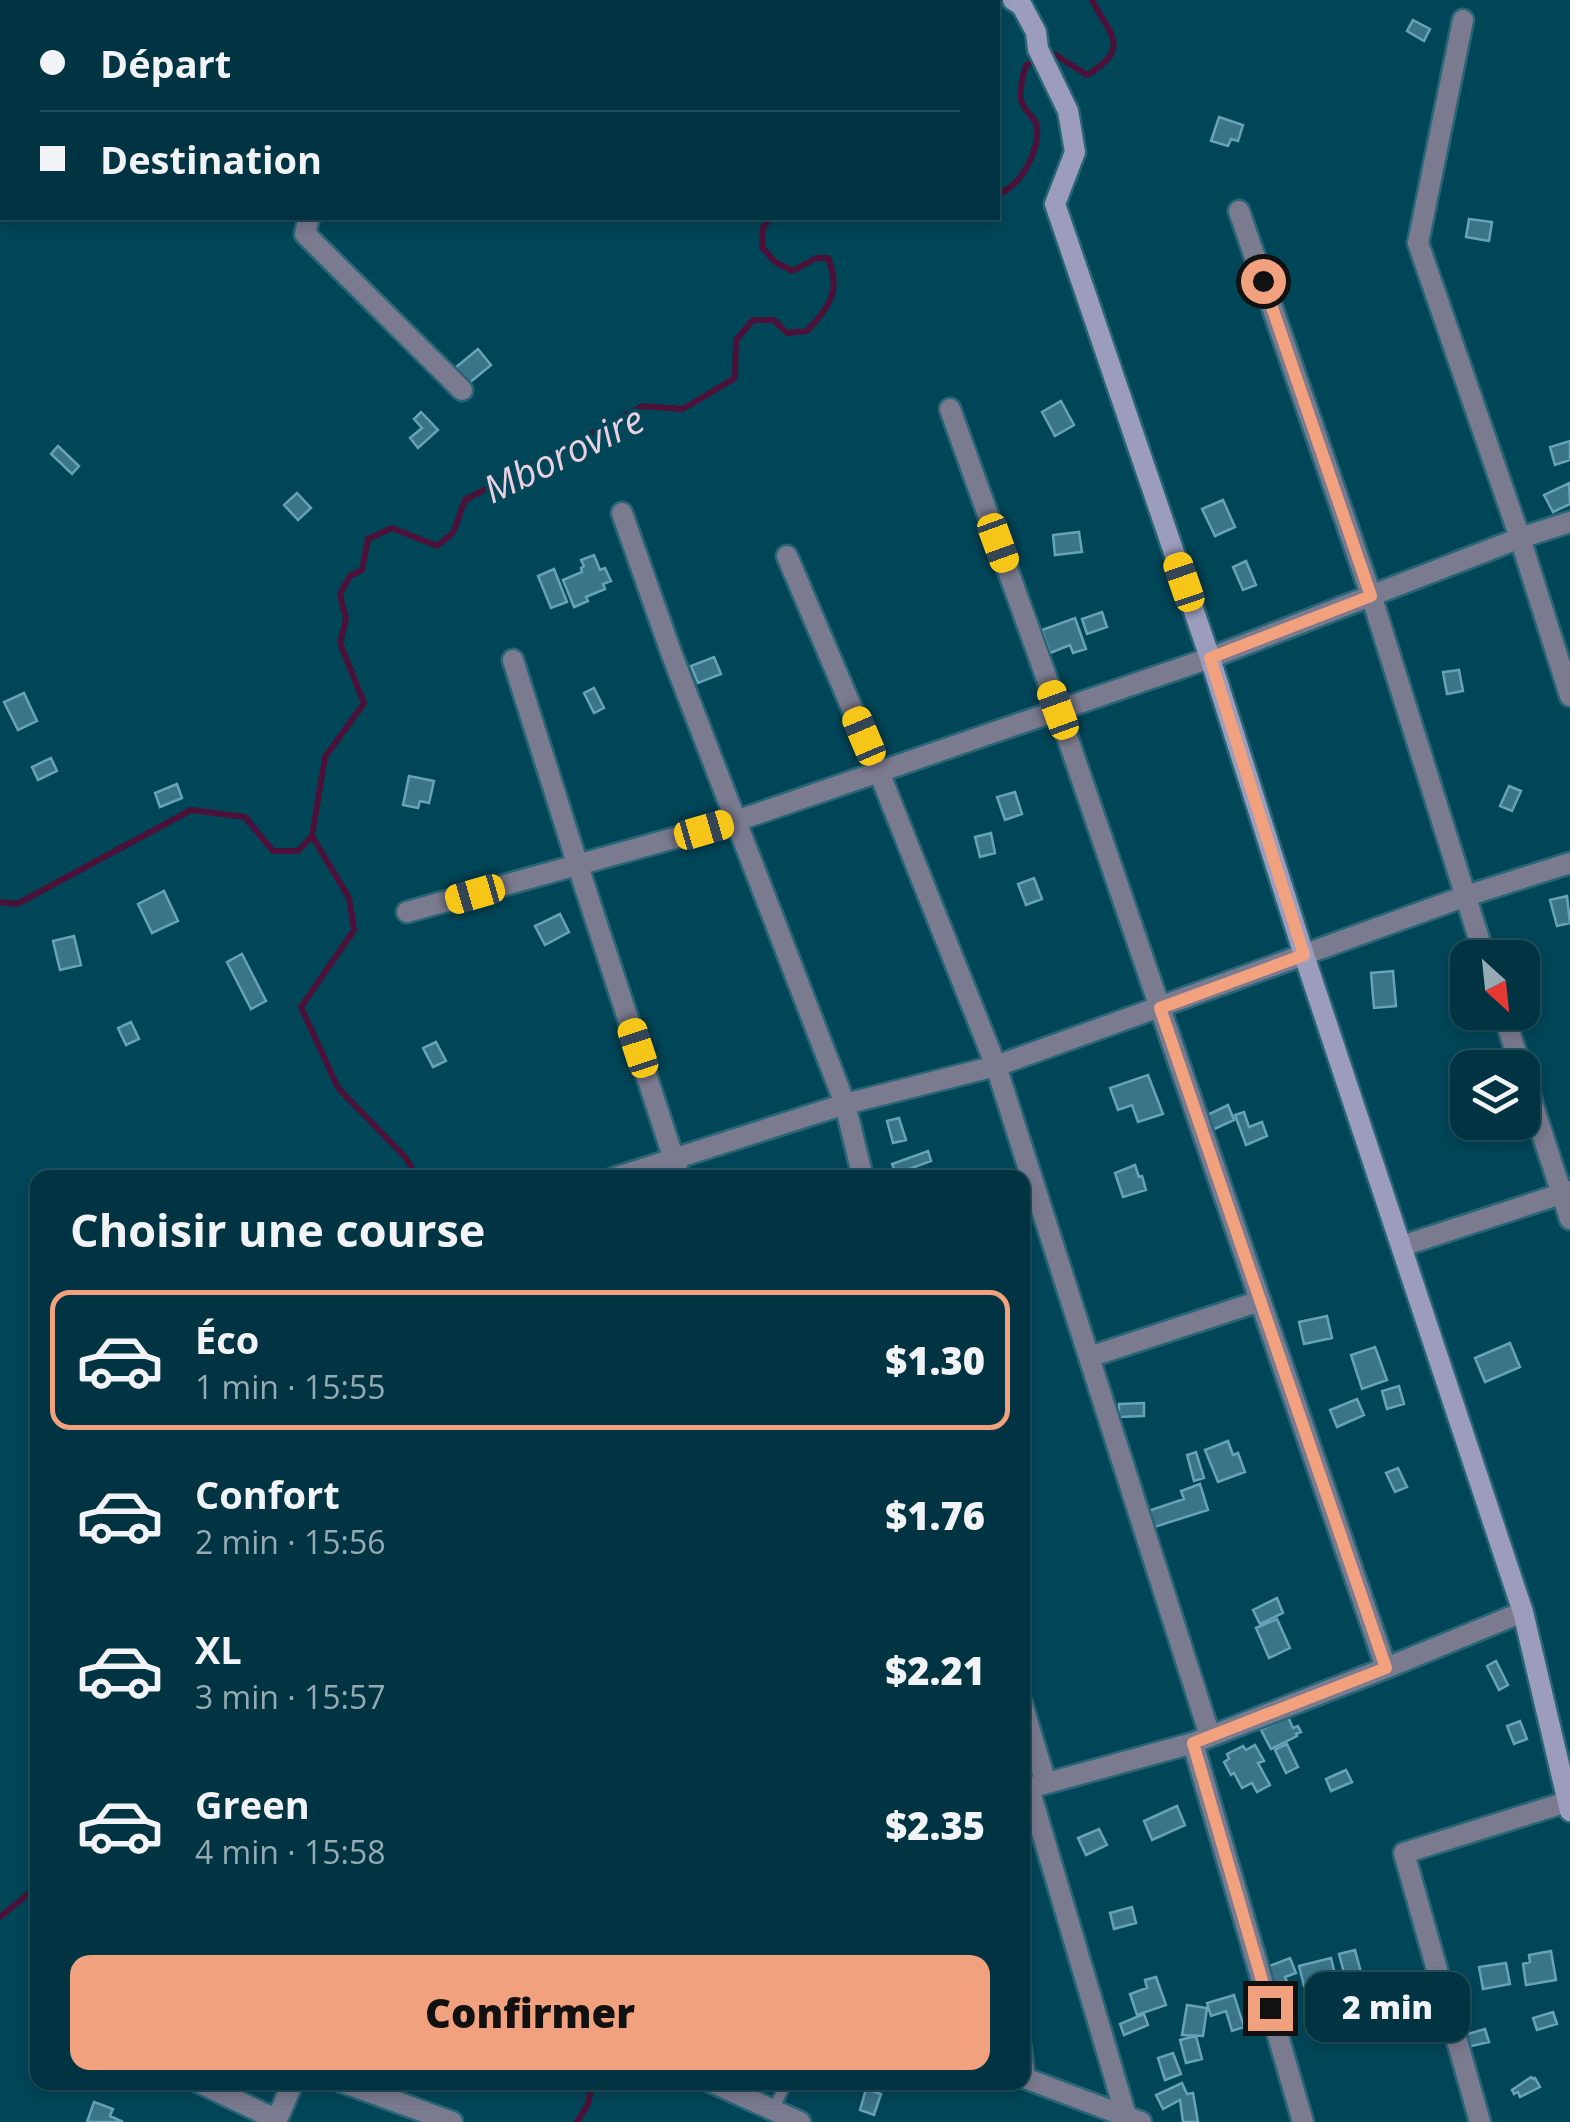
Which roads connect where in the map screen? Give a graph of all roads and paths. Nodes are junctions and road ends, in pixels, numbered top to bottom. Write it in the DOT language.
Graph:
graph roads {
  1 [pos="1012,0"];
  2 [pos="1463,20"];
  3 [pos="1239,211"];
  4 [pos="308,220"];
  5 [pos="462,390"];
  6 [pos="950,409"];
  7 [pos="622,512"];
  8 [pos="1570,522"];
  9 [pos="1520,538"];
  10 [pos="787,556"];
  11 [pos="1371,596"];
  12 [pos="1210,658"];
  13 [pos="513,660"];
  14 [pos="1570,696"];
  15 [pos="1058,710"];
  16 [pos="879,772"];
  17 [pos="736,821"];
  18 [pos="1570,863"];
  19 [pos="578,866"];
  20 [pos="1466,896"];
  21 [pos="407,912"];
  22 [pos="1480,940"];
  23 [pos="1304,955"];
  24 [pos="1160,1008"];
  25 [pos="996,1066"];
  26 [pos="845,1104"];
  27 [pos="1540,1120"];
  28 [pos="677,1168"];
  29 [pos="862,1170"];
  30 [pos="1029,1170"];
  31 [pos="1030,1172"];
  32 [pos="1566,1192"];
  33 [pos="1570,1219"];
  34 [pos="1402,1246"];
  35 [pos="1260,1301"];
  36 [pos="1089,1357"];
  37 [pos="1523,1612"];
  38 [pos="1386,1668"];
  39 [pos="1202,1740"];
  40 [pos="1032,1787"];
  41 [pos="1569,1804"];
  42 [pos="1030,2080"];
  43 [pos="214,2090"];
  44 [pos="290,2090"];
  45 [pos="364,2090"];
  46 [pos="729,2090"];
  47 [pos="782,2090"];
  48 [pos="773,2110"];
  49 [pos="1134,2119"];
  50 [pos="277,2121"];
  51 [pos="452,2122"];
  52 [pos="800,2122"];
  53 [pos="1303,2122"];
  54 [pos="1480,2122"];
  1 -- 12 [label="street"];
  2 -- 9 [label="street"];
  3 -- 11 [label="street"];
  4 -- 5 [label="street"];
  6 -- 15 [label="street"];
  7 -- 17 [label="street"];
  8 -- 9 [label="street"];
  9 -- 11 [label="street"];
  9 -- 14 [label="street"];
  10 -- 16 [label="street"];
  11 -- 12 [label="street"];
  11 -- 20 [label="street"];
  12 -- 15 [label="street"];
  12 -- 23 [label="street"];
  13 -- 19 [label="street"];
  15 -- 16 [label="street"];
  15 -- 24 [label="street"];
  16 -- 17 [label="street"];
  16 -- 25 [label="street"];
  17 -- 19 [label="street"];
  17 -- 26 [label="street"];
  18 -- 20 [label="street"];
  19 -- 21 [label="street"];
  19 -- 28 [label="street"];
  20 -- 22 [label="street"];
  20 -- 23 [label="street"];
  23 -- 24 [label="street"];
  23 -- 34 [label="street"];
  24 -- 25 [label="street"];
  24 -- 35 [label="street"];
  25 -- 26 [label="street"];
  25 -- 30 [label="street"];
  26 -- 28 [label="street"];
  26 -- 29 [label="street"];
  27 -- 32 [label="street"];
  31 -- 36 [label="street"];
  32 -- 33 [label="street"];
  32 -- 34 [label="street"];
  34 -- 37 [label="street"];
  35 -- 36 [label="street"];
  35 -- 38 [label="street"];
  36 -- 39 [label="street"];
  37 -- 38 [label="street"];
  37 -- 41 [label="street"];
  38 -- 39 [label="street"];
  39 -- 40 [label="street"];
  39 -- 53 [label="street"];
  40 -- 49 [label="street"];
  41 -- 54 [label="street"];
  42 -- 49 [label="street"];
  43 -- 50 [label="street"];
  44 -- 50 [label="street"];
  45 -- 51 [label="street"];
  46 -- 48 [label="street"];
  47 -- 48 [label="lane"];
  48 -- 52 [label="street"];
}
